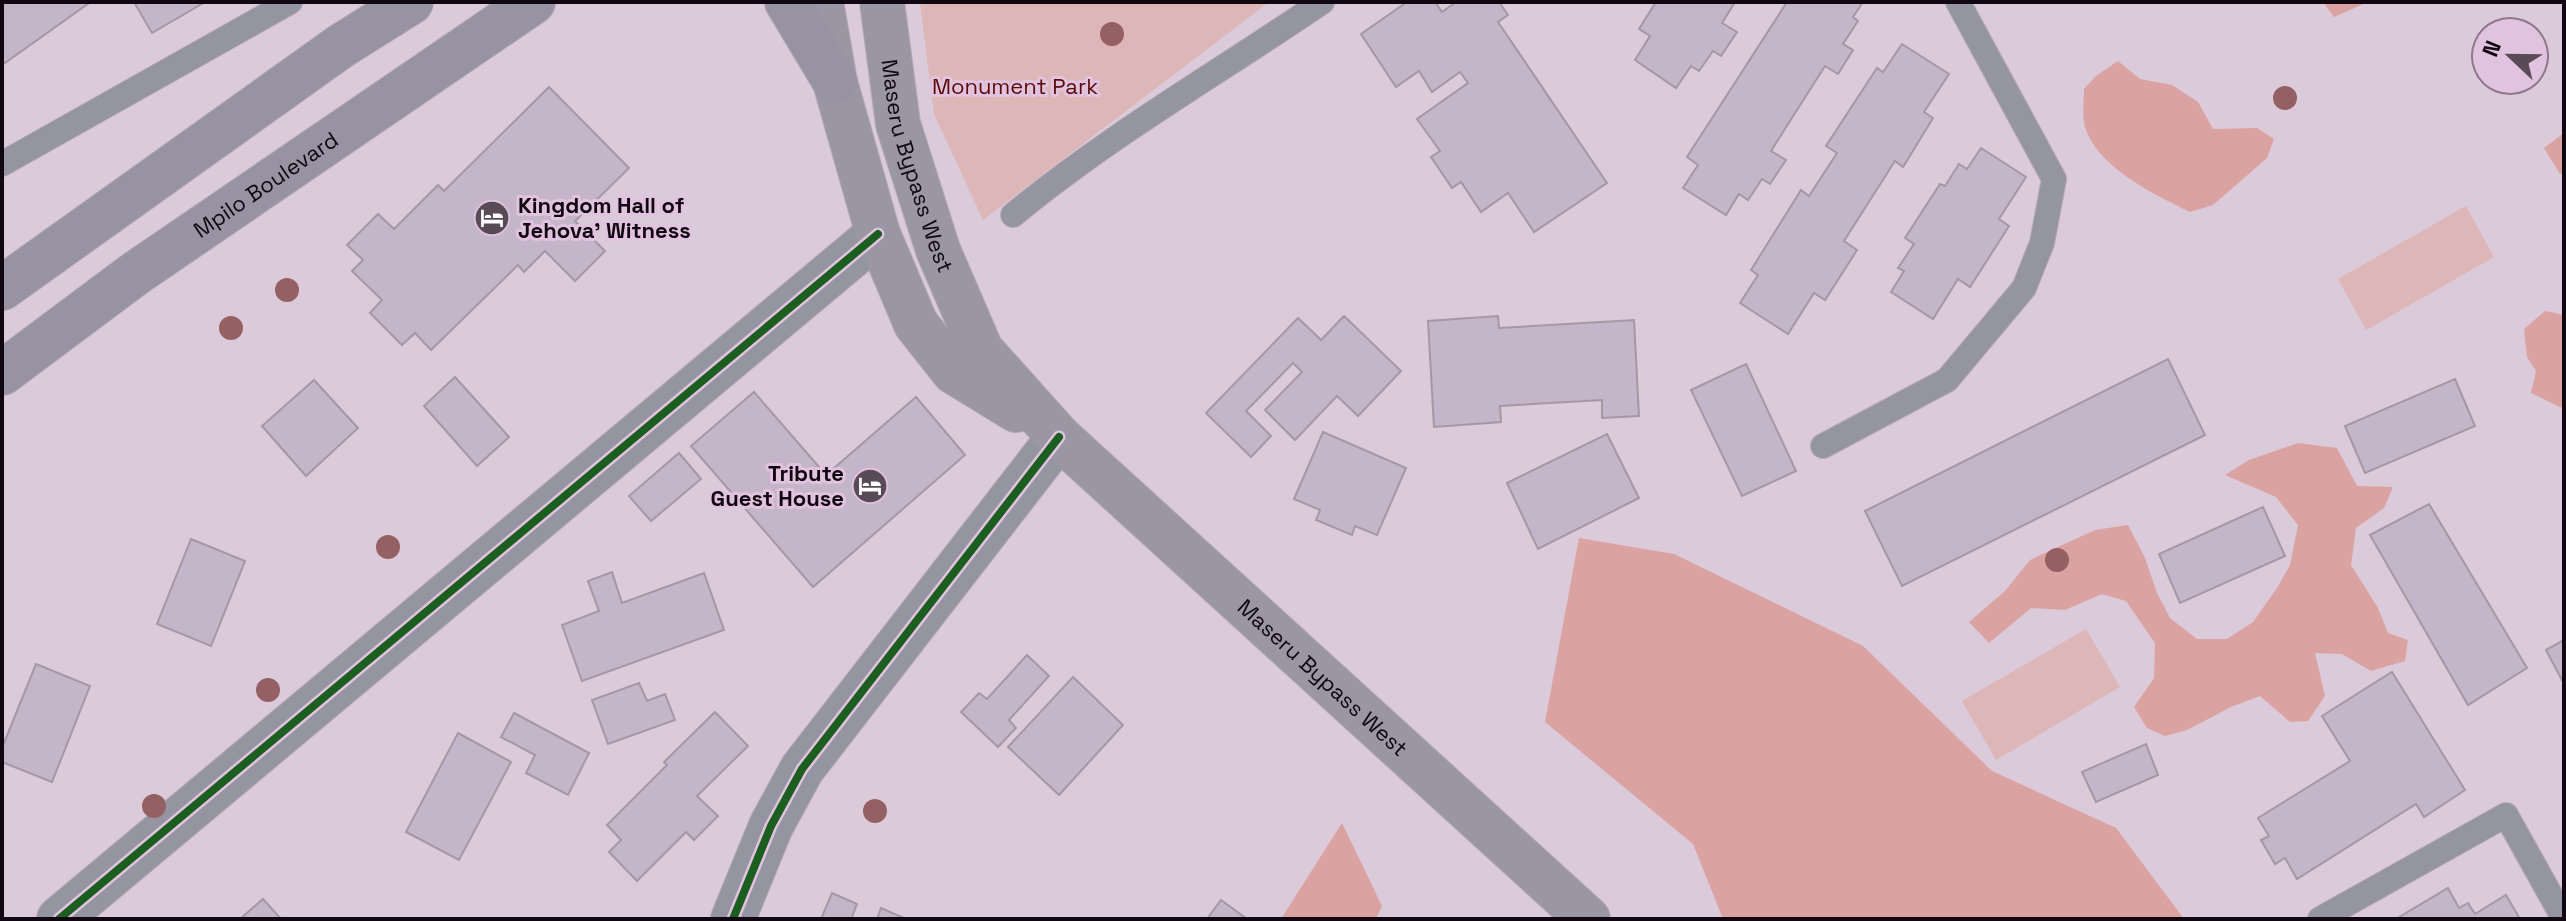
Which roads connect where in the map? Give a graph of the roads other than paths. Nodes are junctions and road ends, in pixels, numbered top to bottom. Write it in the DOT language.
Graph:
graph roads {
  1 [pos="290,2"];
  2 [pos="411,2"];
  3 [pos="533,2"];
  4 [pos="787,2"];
  5 [pos="821,2"];
  6 [pos="882,2"];
  7 [pos="1322,2"];
  8 [pos="1958,2"];
  9 [pos="835,82"];
  10 [pos="2,164"];
  11 [pos="1013,215"];
  12 [pos="878,234"];
  13 [pos="2,288"];
  14 [pos="2,373"];
  15 [pos="1059,437"];
  16 [pos="1823,446"];
  17 [pos="59,919"];
  18 [pos="733,919"];
  19 [pos="1588,919"];
  20 [pos="2320,919"];
  21 [pos="2564,919"];
  1 -- 10 [label="lane"];
  2 -- 13 [label="highway"];
  3 -- 14 [label="highway, Mpilo Boulevard"];
  4 -- 9 [label="highway"];
  5 -- 9 [label="main road, Maseru Bypass West"];
  6 -- 15 [label="main road, Maseru Bypass West"];
  7 -- 11 [label="lane"];
  8 -- 16 [label="lane"];
  9 -- 12 [label="main road, Maseru Bypass West"];
  12 -- 15 [label="main road, Maseru Bypass West"];
  12 -- 17 [label="street"];
  15 -- 18 [label="street"];
  15 -- 19 [label="main road, Maseru Bypass West"];
  20 -- 21 [label="lane"];
}
